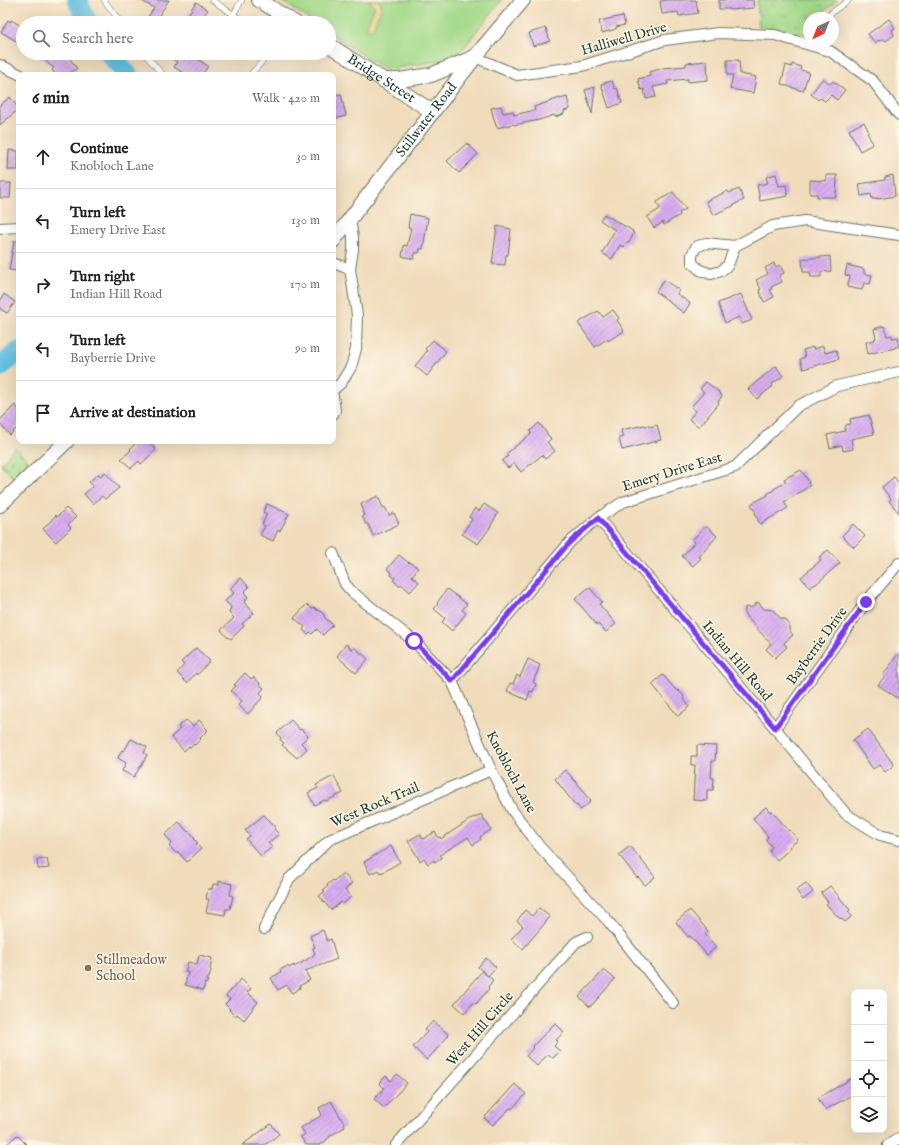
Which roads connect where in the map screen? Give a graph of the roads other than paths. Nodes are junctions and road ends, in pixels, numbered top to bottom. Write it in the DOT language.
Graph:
graph roads {
  1 [pos="104,0"];
  2 [pos="212,0"];
  3 [pos="242,0"];
  4 [pos="259,0"];
  5 [pos="523,0"];
  6 [pos="849,0"];
  7 [pos="832,12"];
  8 [pos="233,14"];
  9 [pos="117,16"];
  10 [pos="236,16"];
  11 [pos="284,16"];
  12 [pos="803,42"];
  13 [pos="822,48"];
  14 [pos="336,50"];
  15 [pos="475,57"];
  16 [pos="150,60"];
  17 [pos="264,60"];
  18 [pos="0,65"];
  19 [pos="160,72"];
  20 [pos="253,72"];
  21 [pos="16,73"];
  22 [pos="383,80"];
  23 [pos="434,112"];
  24 [pos="899,115"];
  25 [pos="350,220"];
  26 [pos="16,227"];
  27 [pos="0,228"];
  28 [pos="899,235"];
  29 [pos="336,237"];
  30 [pos="735,246"];
  31 [pos="336,264"];
  32 [pos="350,269"];
  33 [pos="899,372"];
  34 [pos="336,387"];
  35 [pos="64,444"];
  36 [pos="0,504"];
  37 [pos="598,518"];
  38 [pos="333,553"];
  39 [pos="899,563"];
  40 [pos="452,681"];
  41 [pos="775,728"];
  42 [pos="491,770"];
  43 [pos="899,840"];
  44 [pos="264,929"];
  45 [pos="587,937"];
  46 [pos="673,1003"];
  47 [pos="899,1138"];
  48 [pos="396,1145"];
  49 [pos="888,1145"];
  1 -- 9 [label="lane"];
  2 -- 8 [label="lane"];
  3 -- 8 [label="lane"];
  4 -- 11 [label="main road"];
  5 -- 15 [label="main road, Stillwater Road"];
  6 -- 7 [label="lane"];
  8 -- 10 [label="lane"];
  12 -- 15 [label="street, Halliwell Drive"];
  13 -- 24 [label="street, Halliwell Drive"];
  14 -- 22 [label="main road, Bridge Street"];
  15 -- 22 [label="main road"];
  15 -- 23 [label="main road, Stillwater Road"];
  16 -- 19 [label="lane"];
  17 -- 20 [label="lane"];
  18 -- 21 [label="street"];
  22 -- 23 [label="main road, Bridge Street"];
  23 -- 25 [label="main road, Stillwater Road"];
  25 -- 29 [label="main road, Stillwater Road"];
  25 -- 32 [label="street"];
  26 -- 27 [label="street"];
  28 -- 30 [label="street"];
  31 -- 32 [label="street"];
  32 -- 34 [label="street"];
  33 -- 37 [label="street, Emery Drive East"];
  35 -- 36 [label="main road"];
  37 -- 40 [label="street, Emery Drive East"];
  37 -- 41 [label="street, Indian Hill Road"];
  38 -- 40 [label="street, Knobloch Lane"];
  39 -- 41 [label="street, Bayberrie Drive"];
  40 -- 42 [label="street, Knobloch Lane"];
  41 -- 43 [label="street, Indian Hill Road"];
  42 -- 44 [label="street, West Rock Trail"];
  42 -- 46 [label="street, Knobloch Lane"];
  45 -- 48 [label="street, West Hill Circle"];
  47 -- 49 [label="street"];
}
